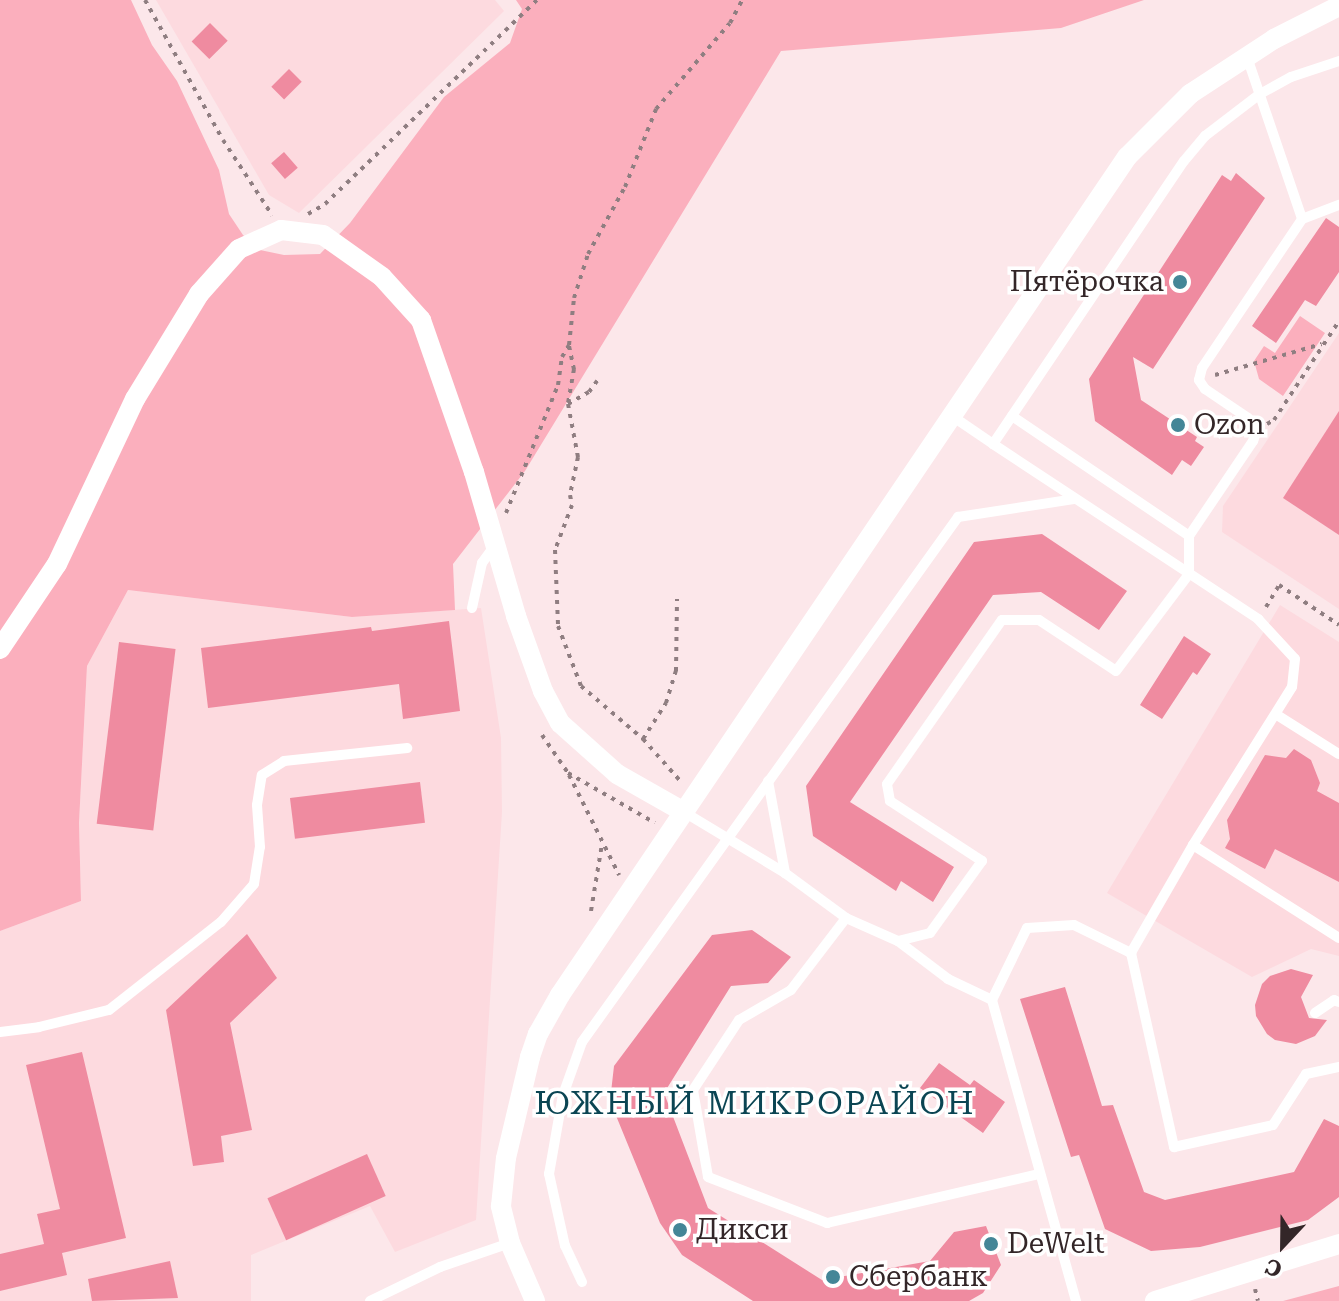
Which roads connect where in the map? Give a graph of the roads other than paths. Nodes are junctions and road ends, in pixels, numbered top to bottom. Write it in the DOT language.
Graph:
graph roads {
  1 [pos="1339,6"];
  2 [pos="1247,57"];
  3 [pos="1339,61"];
  4 [pos="1260,94"];
  5 [pos="1339,205"];
  6 [pos="1302,219"];
  7 [pos="952,416"];
  8 [pos="1012,416"];
  9 [pos="993,444"];
  10 [pos="1075,499"];
  11 [pos="1189,536"];
  12 [pos="495,544"];
  13 [pos="1189,574"];
  14 [pos="472,608"];
  15 [pos="0,649"];
  16 [pos="1277,715"];
  17 [pos="407,748"];
  18 [pos="1339,754"];
  19 [pos="768,781"];
  20 [pos="690,804"];
  21 [pos="730,840"];
  22 [pos="1193,845"];
  23 [pos="785,873"];
  24 [pos="846,918"];
  25 [pos="1339,938"];
  26 [pos="898,941"];
  27 [pos="1131,953"];
  28 [pos="992,1000"];
  29 [pos="1339,1002"];
  30 [pos="1315,1013"];
  31 [pos="0,1032"];
  32 [pos="1339,1067"];
  33 [pos="1039,1174"];
  34 [pos="510,1243"];
  35 [pos="1339,1244"];
  36 [pos="582,1282"];
  37 [pos="370,1301"];
  38 [pos="535,1301"];
  39 [pos="1076,1301"];
  40 [pos="1155,1301"];
  1 -- 2 [label="street"];
  2 -- 4 [label="lane"];
  2 -- 7 [label="street"];
  3 -- 4 [label="lane"];
  4 -- 6 [label="lane"];
  4 -- 8 [label="lane"];
  5 -- 6 [label="lane"];
  6 -- 11 [label="lane"];
  7 -- 9 [label="lane"];
  7 -- 20 [label="street"];
  8 -- 9 [label="lane"];
  8 -- 11 [label="lane"];
  9 -- 10 [label="lane"];
  10 -- 13 [label="lane"];
  10 -- 19 [label="lane"];
  11 -- 13 [label="lane"];
  12 -- 14 [label="lane"];
  12 -- 15 [label="street"];
  12 -- 20 [label="street"];
  13 -- 16 [label="lane"];
  13 -- 26 [label="lane"];
  16 -- 18 [label="lane"];
  16 -- 22 [label="lane"];
  17 -- 31 [label="lane"];
  19 -- 21 [label="lane"];
  19 -- 23 [label="lane"];
  20 -- 21 [label="lane"];
  20 -- 34 [label="street"];
  21 -- 23 [label="lane"];
  21 -- 36 [label="lane"];
  22 -- 25 [label="lane"];
  22 -- 27 [label="lane"];
  23 -- 24 [label="lane"];
  24 -- 26 [label="lane"];
  24 -- 33 [label="lane"];
  26 -- 28 [label="lane"];
  27 -- 28 [label="lane"];
  27 -- 32 [label="lane"];
  28 -- 33 [label="lane"];
  29 -- 30 [label="lane"];
  33 -- 39 [label="lane"];
  34 -- 37 [label="lane"];
  34 -- 38 [label="street"];
  35 -- 40 [label="street"];
}
